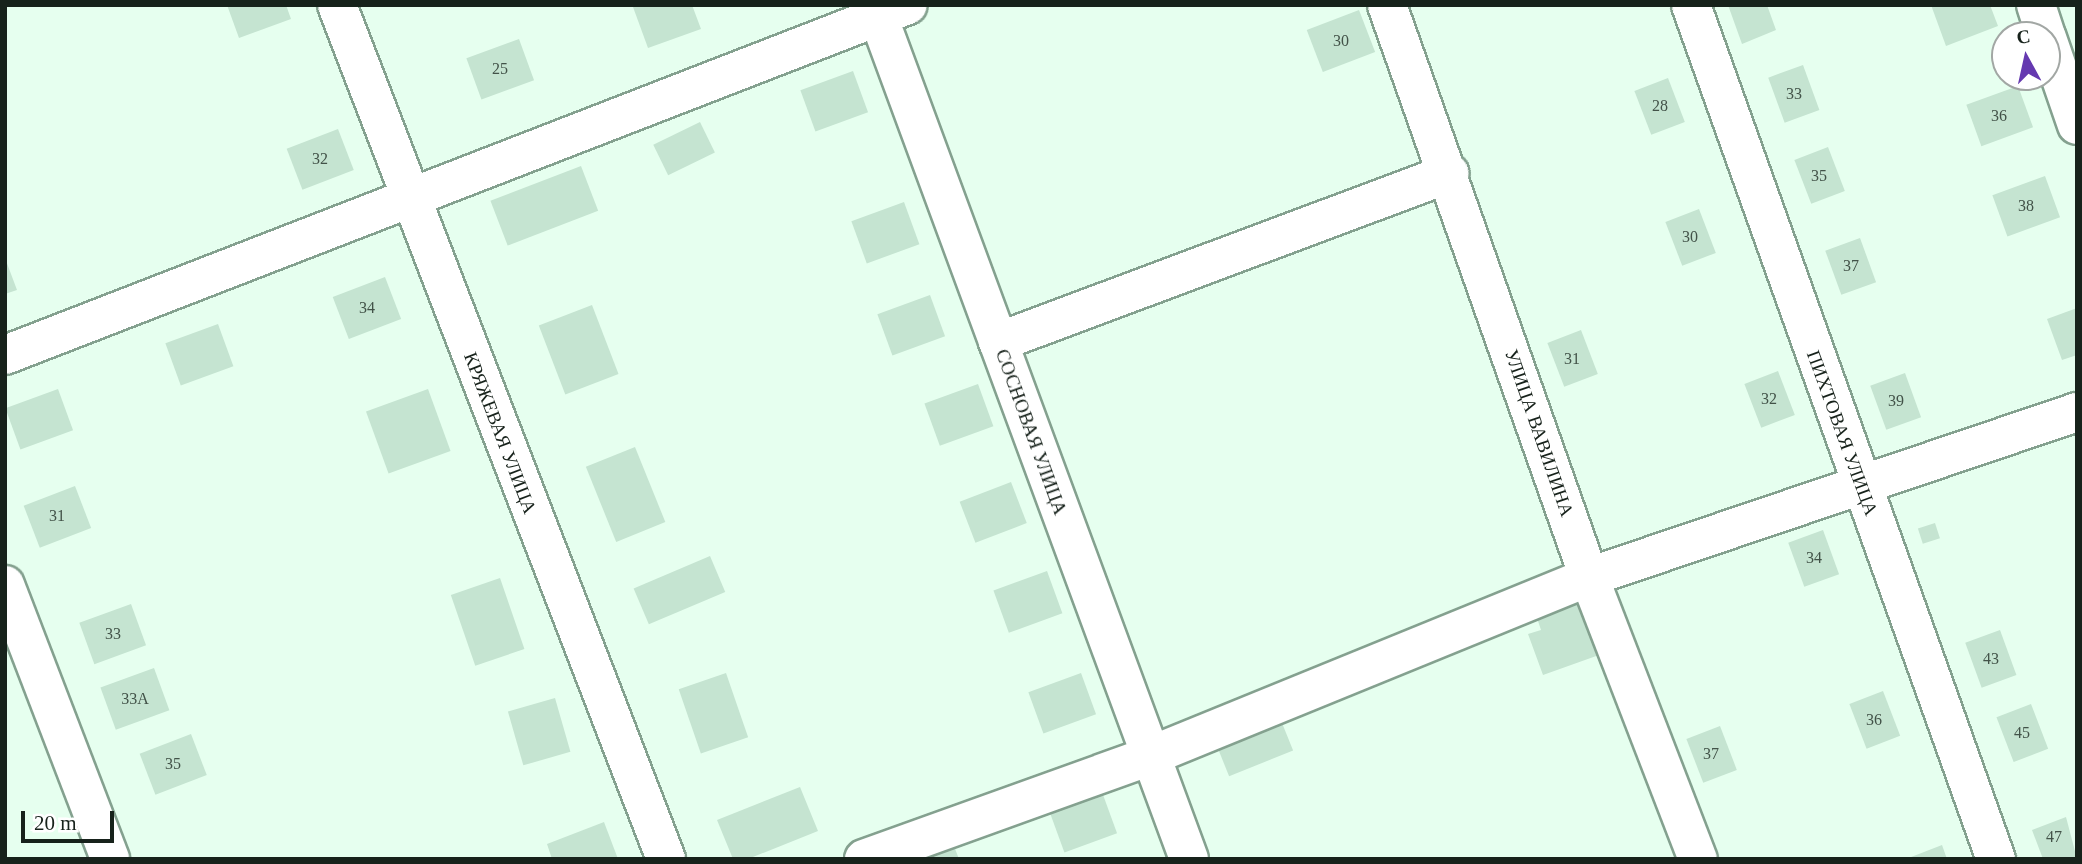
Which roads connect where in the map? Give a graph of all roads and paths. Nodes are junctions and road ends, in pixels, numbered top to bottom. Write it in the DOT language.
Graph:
graph roads {
  1 [pos="337,5"];
  2 [pos="1387,5"];
  3 [pos="1691,5"];
  4 [pos="887,9"];
  5 [pos="2061,78"];
  6 [pos="2077,125"];
  7 [pos="1449,173"];
  8 [pos="407,195"];
  9 [pos="998,342"];
  10 [pos="5,355"];
  11 [pos="2077,412"];
  12 [pos="1859,483"];
  13 [pos="1589,577"];
  14 [pos="5,585"];
  15 [pos="1150,756"];
  16 [pos="110,859"];
  17 [pos="666,859"];
  18 [pos="864,859"];
  19 [pos="1189,859"];
  20 [pos="1698,859"];
  21 [pos="1996,859"];
  1 -- 8 [label="street, КРЯЖЕВАЯ УЛИЦА"];
  2 -- 7 [label="street, УЛИЦА ВАВИЛИНА"];
  3 -- 12 [label="street, ПИХТОВАЯ УЛИЦА"];
  4 -- 8 [label="street"];
  4 -- 9 [label="street, СОСНОВАЯ УЛИЦА"];
  5 -- 6 [label="street"];
  7 -- 9 [label="street"];
  7 -- 13 [label="street, УЛИЦА ВАВИЛИНА"];
  8 -- 10 [label="street"];
  8 -- 17 [label="street, КРЯЖЕВАЯ УЛИЦА"];
  9 -- 15 [label="street, СОСНОВАЯ УЛИЦА"];
  11 -- 12 [label="street"];
  12 -- 13 [label="street"];
  12 -- 21 [label="street, ПИХТОВАЯ УЛИЦА"];
  13 -- 15 [label="street"];
  13 -- 20 [label="street, УЛИЦА ВАВИЛИНА"];
  14 -- 16 [label="street"];
  15 -- 18 [label="street"];
  15 -- 19 [label="street, СОСНОВАЯ УЛИЦА"];
}
